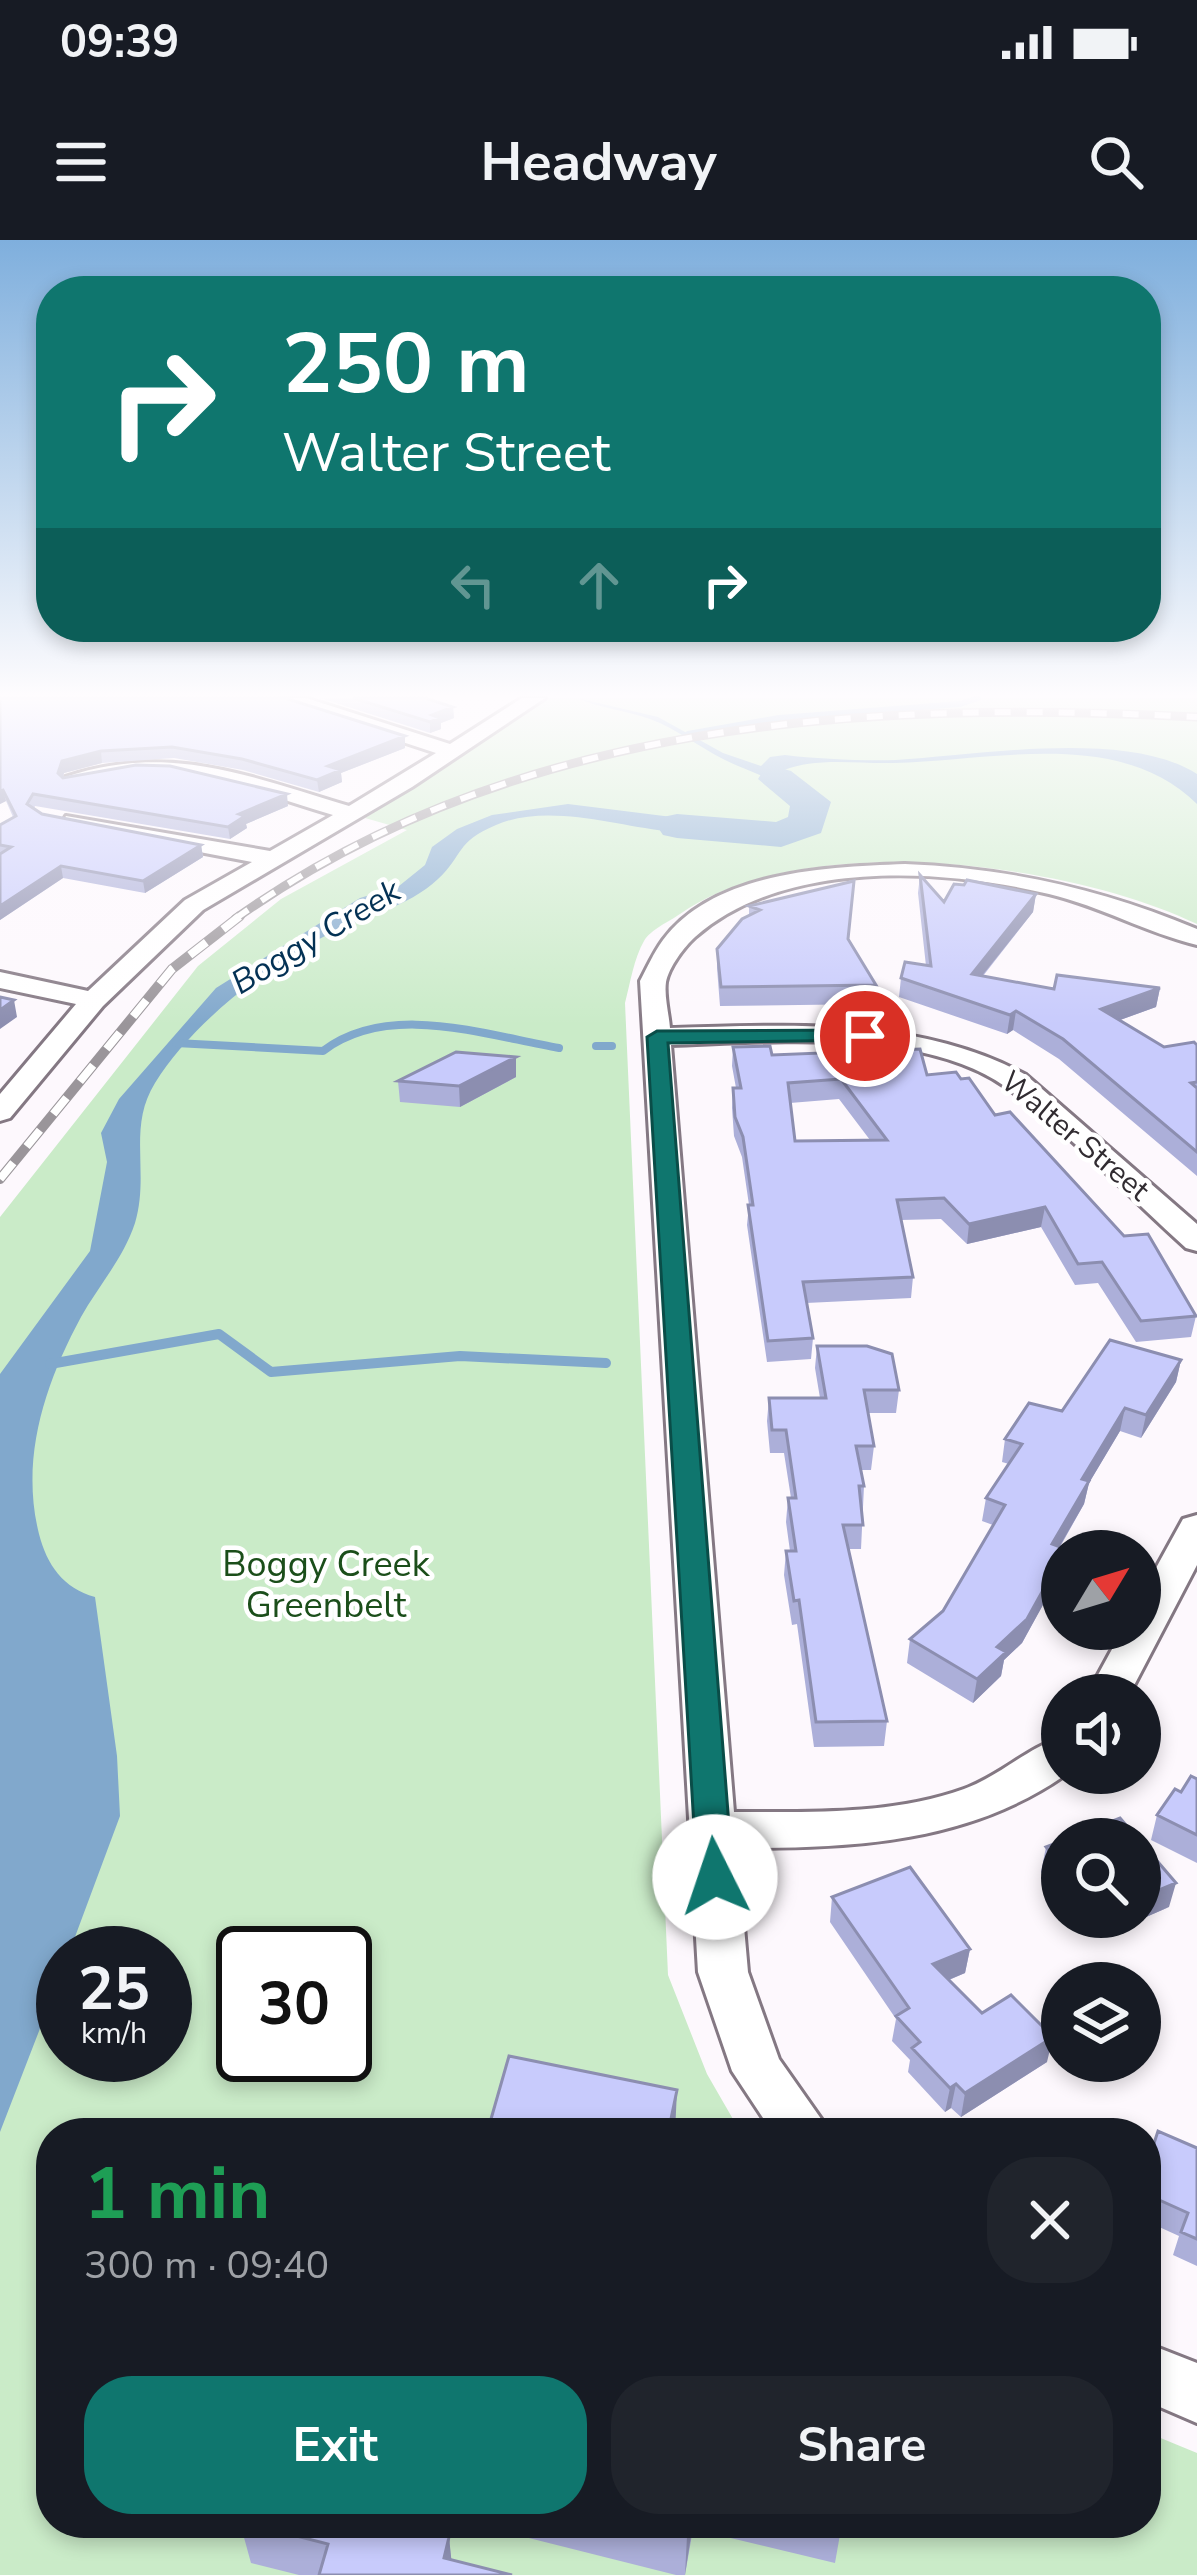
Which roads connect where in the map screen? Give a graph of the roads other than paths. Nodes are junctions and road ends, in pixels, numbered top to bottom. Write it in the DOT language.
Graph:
graph roads {
  1 [pos="327,807"];
  2 [pos="363,807"];
  3 [pos="352,814"];
  4 [pos="45,815"];
  5 [pos="270,858"];
  6 [pos="1197,938"];
  7 [pos="0,980"];
  8 [pos="94,1000"];
  9 [pos="657,1037"];
  10 [pos="0,1112"];
  11 [pos="1197,1241"];
  12 [pos="1197,1528"];
  13 [pos="1119,1674"];
  14 [pos="1041,1772"];
  15 [pos="712,1830"];
  16 [pos="793,2118"];
  17 [pos="1161,2378"];
  18 [pos="1197,2393"];
  1 -- 3 [label="street"];
  2 -- 3 [label="street"];
  3 -- 5 [label="street"];
  4 -- 5 [label="street"];
  5 -- 8 [label="street"];
  6 -- 9 [label="street"];
  7 -- 8 [label="street"];
  8 -- 10 [label="street"];
  9 -- 11 [label="street, Walter Street"];
  9 -- 15 [label="street"];
  12 -- 13 [label="street"];
  14 -- 15 [label="street"];
  15 -- 16 [label="street"];
  17 -- 18 [label="street"];
}
